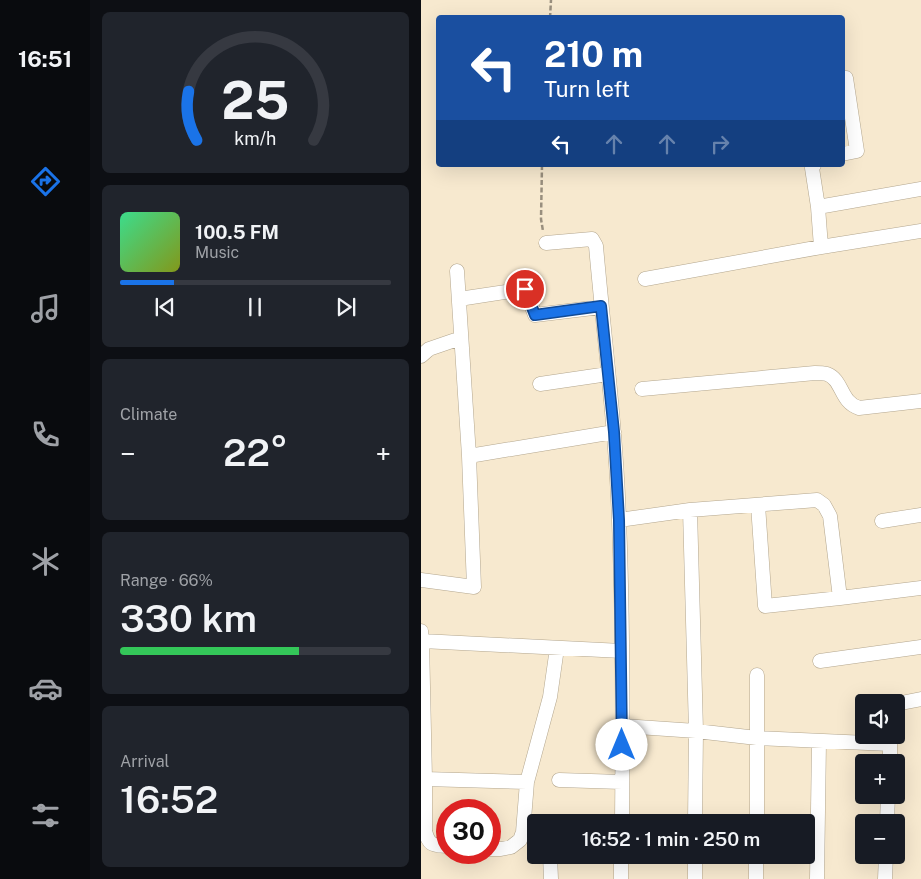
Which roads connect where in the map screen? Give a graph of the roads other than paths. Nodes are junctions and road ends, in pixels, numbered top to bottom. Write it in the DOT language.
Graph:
graph roads {
  1 [pos="846,78"];
  2 [pos="845,154"];
  3 [pos="812,167"];
  4 [pos="921,188"];
  5 [pos="818,207"];
  6 [pos="921,230"];
  7 [pos="546,243"];
  8 [pos="821,247"];
  9 [pos="457,271"];
  10 [pos="645,279"];
  11 [pos="459,299"];
  12 [pos="601,306"];
  13 [pos="461,338"];
  14 [pos="421,356"];
  15 [pos="608,374"];
  16 [pos="540,384"];
  17 [pos="642,389"];
  18 [pos="921,401"];
  19 [pos="614,432"];
  20 [pos="469,456"];
  21 [pos="759,505"];
  22 [pos="690,510"];
  23 [pos="921,515"];
  24 [pos="619,520"];
  25 [pos="882,521"];
  26 [pos="421,580"];
  27 [pos="921,588"];
  28 [pos="840,598"];
  29 [pos="422,636"];
  30 [pos="921,647"];
  31 [pos="557,648"];
  32 [pos="622,651"];
  33 [pos="820,660"];
  34 [pos="757,675"];
  35 [pos="921,699"];
  36 [pos="905,702"];
  37 [pos="623,726"];
  38 [pos="696,731"];
  39 [pos="757,738"];
  40 [pos="855,741"];
  41 [pos="819,742"];
  42 [pos="425,779"];
  43 [pos="559,780"];
  44 [pos="527,782"];
  45 [pos="622,782"];
  46 [pos="622,814"];
  47 [pos="695,814"];
  48 [pos="757,814"];
  49 [pos="436,845"];
  50 [pos="501,849"];
  51 [pos="550,864"];
  52 [pos="621,864"];
  53 [pos="695,864"];
  54 [pos="756,864"];
  55 [pos="886,864"];
  56 [pos="551,879"];
  57 [pos="621,879"];
  58 [pos="695,879"];
  59 [pos="756,879"];
  60 [pos="817,879"];
  61 [pos="885,879"];
  1 -- 2 [label="street"];
  3 -- 5 [label="street"];
  4 -- 5 [label="street"];
  5 -- 8 [label="street"];
  6 -- 8 [label="street"];
  7 -- 12 [label="street"];
  8 -- 10 [label="street"];
  9 -- 11 [label="street"];
  11 -- 12 [label="street"];
  11 -- 13 [label="street"];
  12 -- 15 [label="street"];
  13 -- 14 [label="street"];
  13 -- 20 [label="street"];
  15 -- 16 [label="street"];
  15 -- 19 [label="street"];
  17 -- 18 [label="street"];
  19 -- 20 [label="street"];
  19 -- 24 [label="street"];
  20 -- 26 [label="street"];
  21 -- 22 [label="street"];
  21 -- 28 [label="street"];
  21 -- 28 [label="street"];
  22 -- 24 [label="street"];
  22 -- 38 [label="street"];
  23 -- 25 [label="street"];
  24 -- 32 [label="street"];
  27 -- 28 [label="street"];
  29 -- 31 [label="street"];
  29 -- 42 [label="street"];
  30 -- 33 [label="street"];
  31 -- 32 [label="street"];
  31 -- 44 [label="street"];
  32 -- 37 [label="street"];
  34 -- 39 [label="street"];
  35 -- 36 [label="street"];
  37 -- 38 [label="street"];
  37 -- 45 [label="street"];
  38 -- 39 [label="street"];
  38 -- 47 [label="street"];
  39 -- 41 [label="street"];
  39 -- 48 [label="street"];
  40 -- 41 [label="street"];
  41 -- 60 [label="street"];
  42 -- 44 [label="street"];
  42 -- 49 [label="street"];
  43 -- 45 [label="street"];
  44 -- 50 [label="street"];
  45 -- 46 [label="street"];
  51 -- 56 [label="street"];
  52 -- 57 [label="street"];
  53 -- 58 [label="street"];
  54 -- 59 [label="street"];
  55 -- 61 [label="street"];
}
